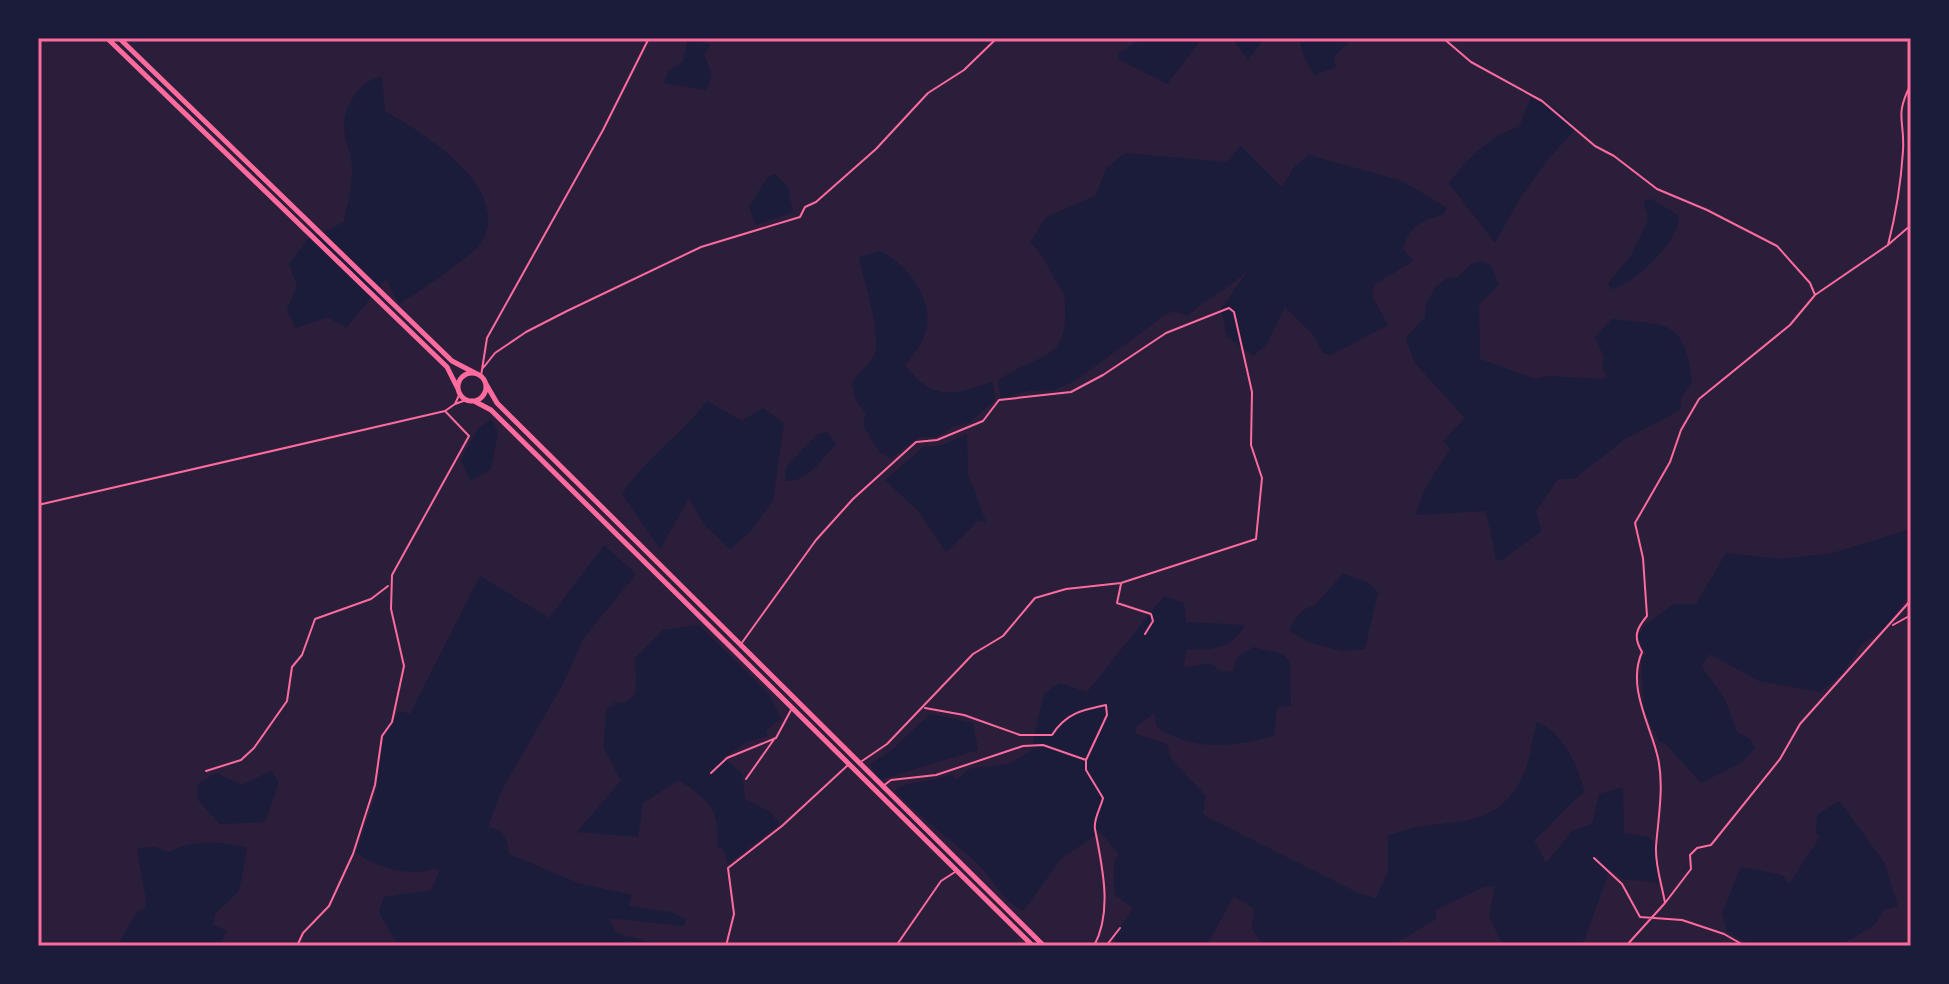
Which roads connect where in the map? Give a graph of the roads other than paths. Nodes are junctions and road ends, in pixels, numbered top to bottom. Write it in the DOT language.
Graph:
graph roads {
  1 [pos="107,38"];
  2 [pos="119,38"];
  3 [pos="649,38"];
  4 [pos="997,38"];
  5 [pos="1443,38"];
  6 [pos="1911,84"];
  7 [pos="1911,225"];
  8 [pos="1888,245"];
  9 [pos="1815,295"];
  10 [pos="483,368"];
  11 [pos="479,375"];
  12 [pos="486,384"];
  13 [pos="459,391"];
  14 [pos="466,400"];
  15 [pos="474,401"];
  16 [pos="455,404"];
  17 [pos="445,411"];
  18 [pos="38,505"];
  19 [pos="1121,583"];
  20 [pos="389,585"];
  21 [pos="1911,600"];
  22 [pos="1911,615"];
  23 [pos="1892,626"];
  24 [pos="1145,634"];
  25 [pos="740,645"];
  26 [pos="924,707"];
  27 [pos="792,709"];
  28 [pos="776,738"];
  29 [pos="1086,760"];
  30 [pos="848,764"];
  31 [pos="859,764"];
  32 [pos="206,771"];
  33 [pos="711,773"];
  34 [pos="746,779"];
  35 [pos="882,787"];
  36 [pos="1594,858"];
  37 [pos="956,871"];
  38 [pos="1665,903"];
  39 [pos="1653,919"];
  40 [pos="1120,928"];
  41 [pos="297,946"];
  42 [pos="726,946"];
  43 [pos="896,946"];
  44 [pos="1033,946"];
  45 [pos="1044,946"];
  46 [pos="1094,946"];
  47 [pos="1106,946"];
  48 [pos="1626,946"];
  49 [pos="1745,946"];
  1 -- 13 [label="highway"];
  2 -- 11 [label="highway"];
  3 -- 10 [label="street"];
  4 -- 10 [label="street"];
  5 -- 9 [label="street"];
  6 -- 8 [label="street"];
  7 -- 8 [label="street"];
  8 -- 9 [label="street"];
  9 -- 38 [label="street"];
  10 -- 11 [label="street"];
  11 -- 12 [label="highway"];
  11 -- 13 [label="highway"];
  12 -- 15 [label="highway"];
  12 -- 25 [label="highway"];
  13 -- 14 [label="highway"];
  13 -- 16 [label="street"];
  14 -- 15 [label="highway"];
  14 -- 16 [label="street"];
  15 -- 27 [label="highway"];
  16 -- 17 [label="street"];
  17 -- 18 [label="street"];
  17 -- 20 [label="street"];
  19 -- 24 [label="street"];
  19 -- 25 [label="street"];
  19 -- 26 [label="street"];
  20 -- 32 [label="street"];
  20 -- 41 [label="street"];
  21 -- 23 [label="street"];
  22 -- 23 [label="street"];
  23 -- 38 [label="street"];
  25 -- 31 [label="highway"];
  26 -- 29 [label="street"];
  26 -- 31 [label="street"];
  27 -- 28 [label="street"];
  27 -- 30 [label="highway"];
  28 -- 33 [label="street"];
  28 -- 34 [label="street"];
  29 -- 35 [label="street"];
  29 -- 46 [label="street"];
  30 -- 37 [label="highway"];
  30 -- 42 [label="street"];
  31 -- 35 [label="highway"];
  35 -- 45 [label="highway"];
  36 -- 39 [label="street"];
  37 -- 43 [label="street"];
  37 -- 44 [label="highway"];
  38 -- 39 [label="street"];
  39 -- 48 [label="street"];
  39 -- 49 [label="street"];
  40 -- 47 [label="street"];
}
